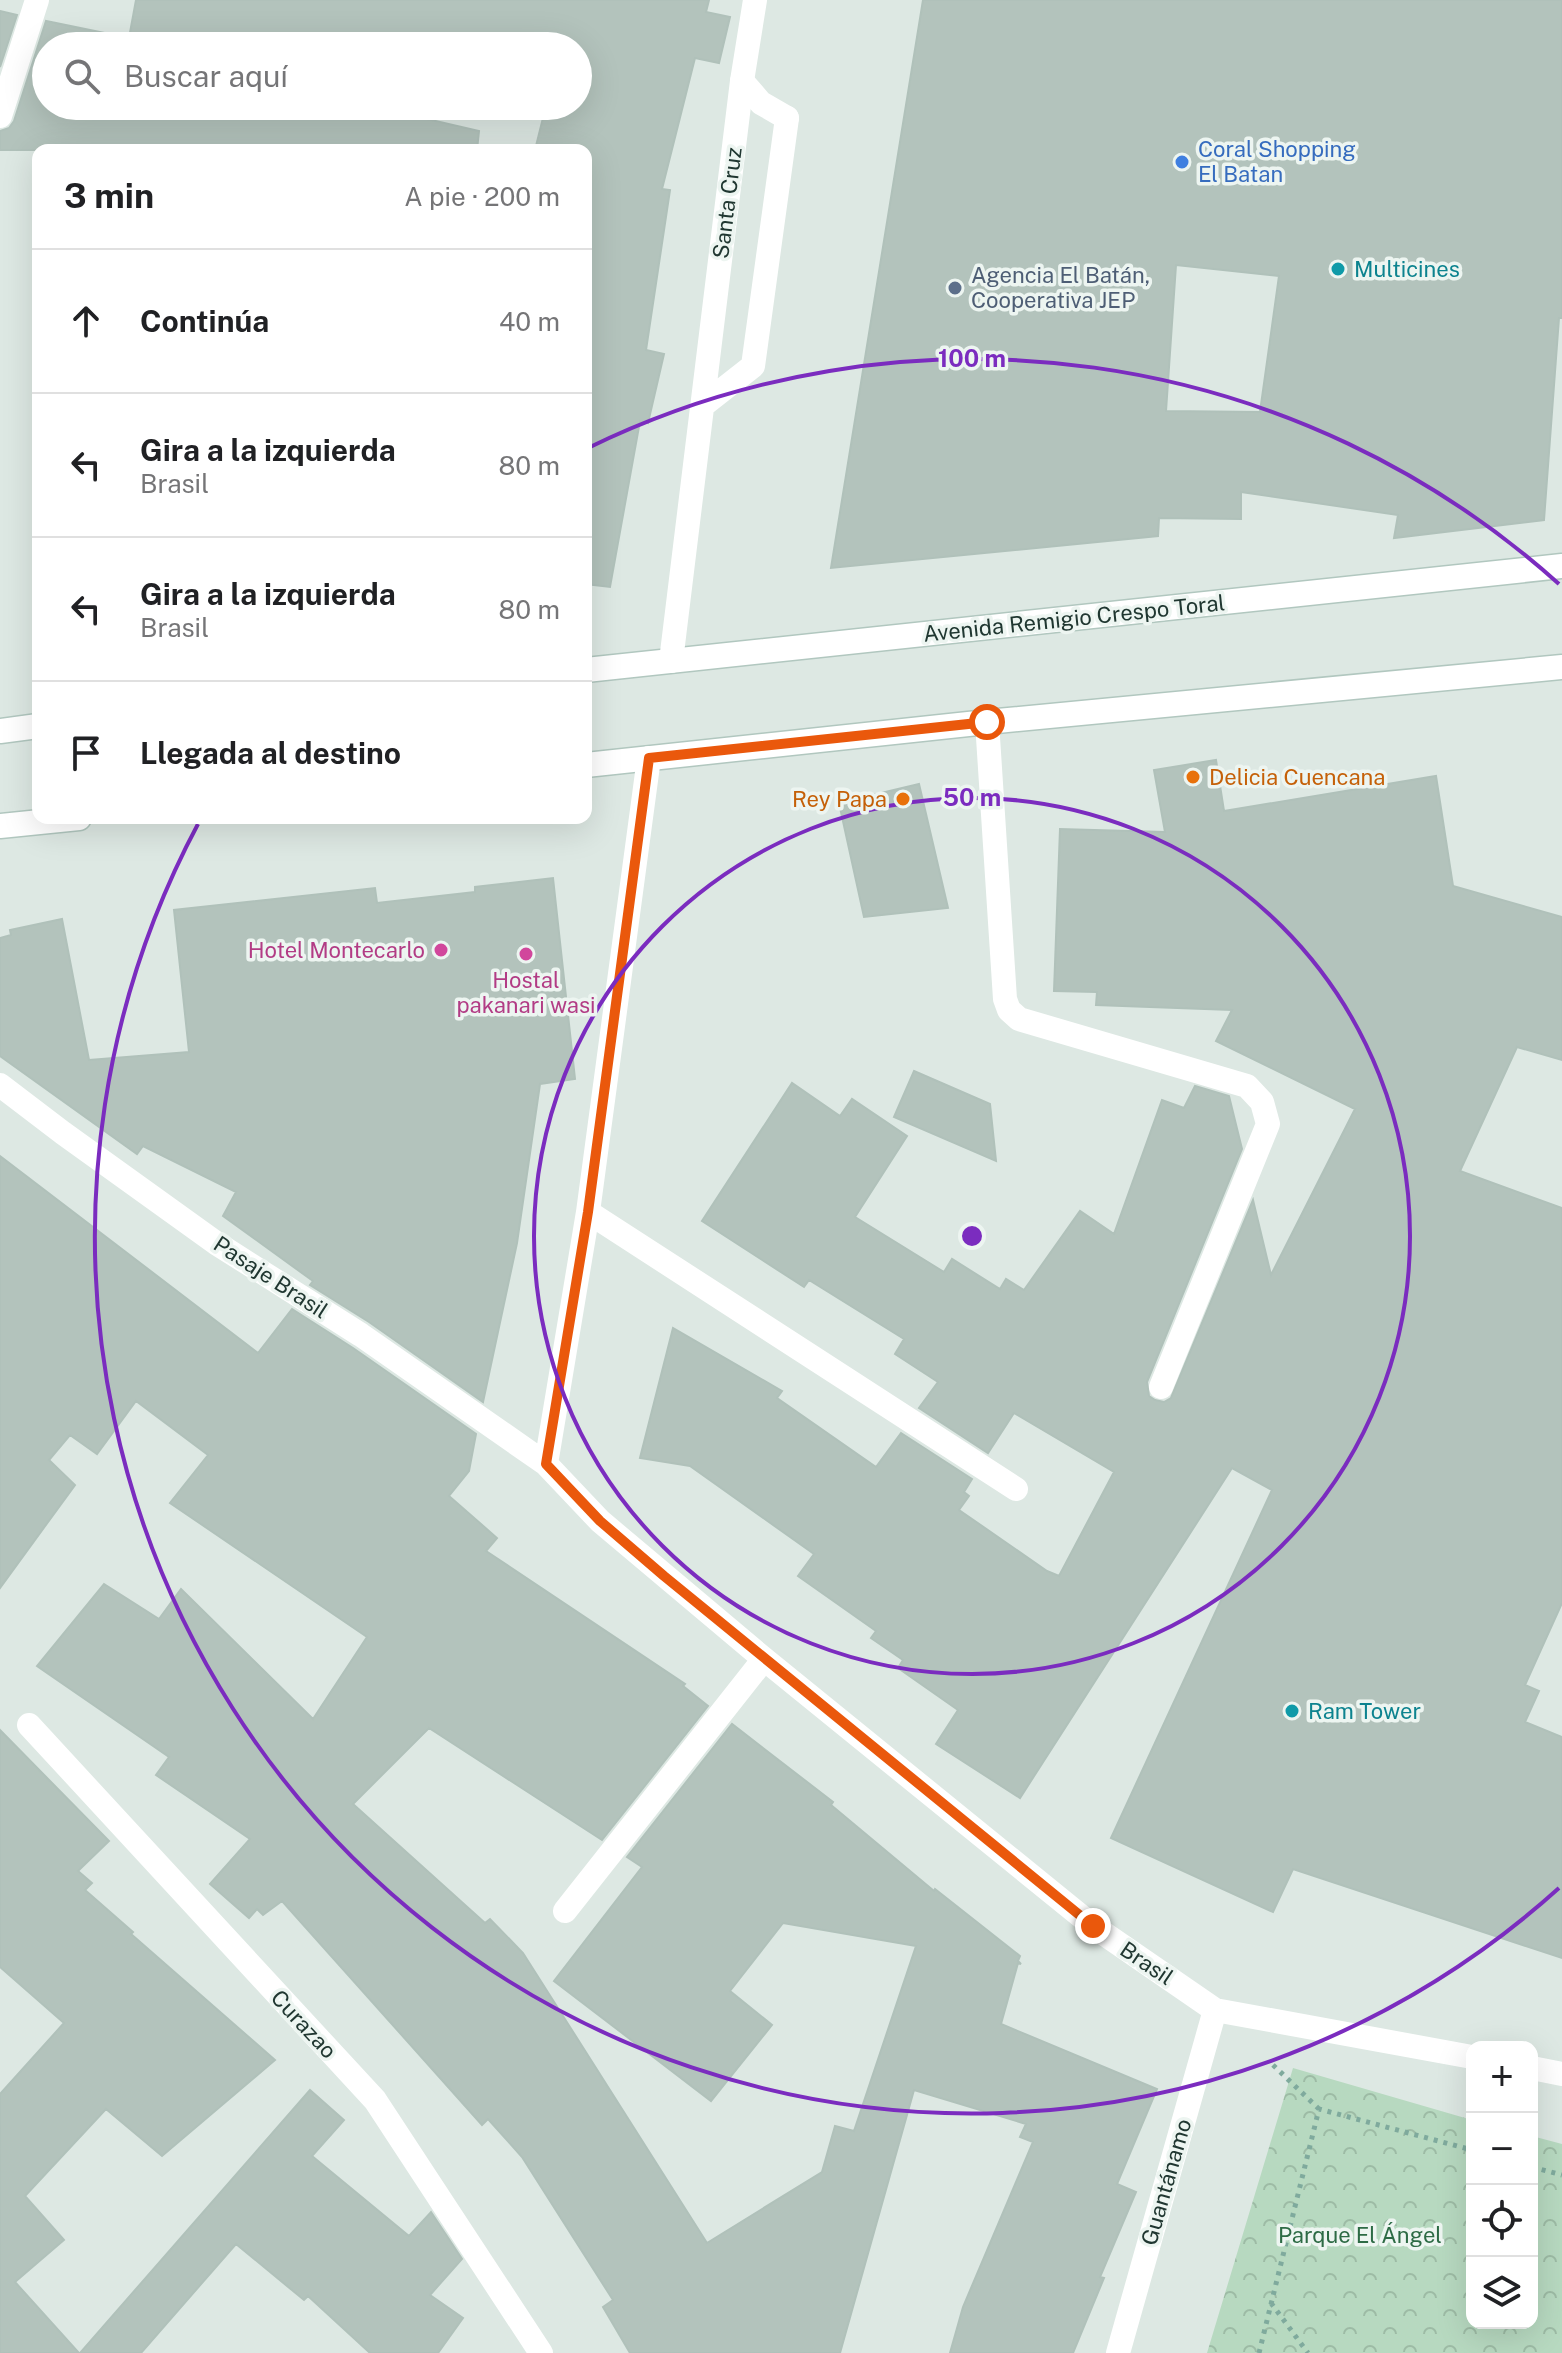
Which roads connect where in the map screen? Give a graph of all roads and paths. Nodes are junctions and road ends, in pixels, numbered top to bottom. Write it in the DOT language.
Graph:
graph roads {
  1 [pos="37,0"];
  2 [pos="755,0"];
  3 [pos="742,81"];
  4 [pos="0,116"];
  5 [pos="702,406"];
  6 [pos="1562,566"];
  7 [pos="671,661"];
  8 [pos="1562,667"];
  9 [pos="592,669"];
  10 [pos="987,722"];
  11 [pos="32,727"];
  12 [pos="0,731"];
  13 [pos="649,758"];
  14 [pos="592,764"];
  15 [pos="32,823"];
  16 [pos="0,826"];
  17 [pos="0,1085"];
  18 [pos="588,1212"];
  19 [pos="1161,1387"];
  20 [pos="546,1464"];
  21 [pos="1016,1489"];
  22 [pos="764,1659"];
  23 [pos="29,1725"];
  24 [pos="565,1911"];
  25 [pos="1215,2010"];
  26 [pos="1466,2056"];
  27 [pos="1538,2069"];
  28 [pos="1562,2074"];
  29 [pos="1466,2148"];
  30 [pos="1538,2169"];
  31 [pos="1562,2175"];
  32 [pos="1271,2303"];
  33 [pos="541,2353"];
  34 [pos="1118,2353"];
  35 [pos="1259,2353"];
  36 [pos="1308,2353"];
  1 -- 4 [label="street"];
  2 -- 3 [label="street, Santa Cruz"];
  3 -- 5 [label="street, Santa Cruz"];
  3 -- 5 [label="street"];
  5 -- 7 [label="street, Santa Cruz"];
  6 -- 7 [label="street, Avenida Remigio Crespo Toral"];
  7 -- 9 [label="street, Avenida Remigio Crespo Toral"];
  8 -- 10 [label="street"];
  10 -- 13 [label="street"];
  10 -- 19 [label="street"];
  11 -- 12 [label="street"];
  13 -- 14 [label="street"];
  13 -- 18 [label="street"];
  15 -- 16 [label="street"];
  17 -- 20 [label="street, Pasaje Brasil"];
  18 -- 20 [label="street"];
  18 -- 21 [label="street"];
  20 -- 22 [label="street, Brasil"];
  22 -- 24 [label="street"];
  22 -- 25 [label="street, Brasil"];
  23 -- 33 [label="street, Curazao"];
  25 -- 26 [label="street, Brasil"];
  25 -- 34 [label="street, Guantánamo"];
  27 -- 28 [label="street"];
  29 -- 32 [label="path"];
  30 -- 31 [label="path"];
  32 -- 35 [label="path"];
  32 -- 36 [label="path"];
}
